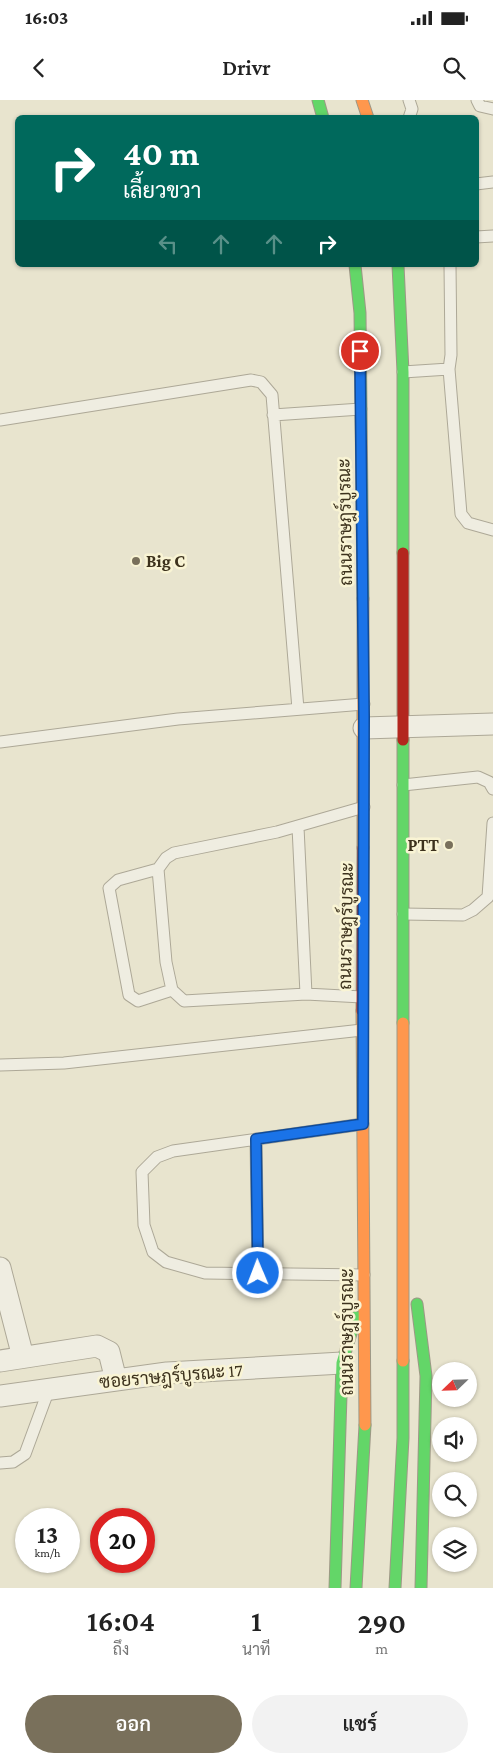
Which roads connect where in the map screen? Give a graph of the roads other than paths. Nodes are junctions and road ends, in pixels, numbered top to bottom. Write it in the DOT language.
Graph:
graph roads {
  1 [pos="318,100"];
  2 [pos="362,100"];
  3 [pos="409,100"];
  4 [pos="477,100"];
  5 [pos="493,109"];
  6 [pos="322,115"];
  7 [pos="367,115"];
  8 [pos="410,115"];
  9 [pos="493,182"];
  10 [pos="479,184"];
  11 [pos="493,236"];
  12 [pos="479,238"];
  13 [pos="355,267"];
  14 [pos="398,267"];
  15 [pos="450,267"];
  16 [pos="449,369"];
  17 [pos="403,372"];
  18 [pos="361,409"];
  19 [pos="274,415"];
  20 [pos="0,420"];
  21 [pos="493,530"];
  22 [pos="364,704"];
  23 [pos="298,709"];
  24 [pos="493,724"];
  25 [pos="402,726"];
  26 [pos="364,728"];
  27 [pos="0,742"];
  28 [pos="402,785"];
  29 [pos="493,789"];
  30 [pos="364,807"];
  31 [pos="493,823"];
  32 [pos="298,827"];
  33 [pos="158,869"];
  34 [pos="401,914"];
  35 [pos="172,990"];
  36 [pos="306,994"];
  37 [pos="362,997"];
  38 [pos="362,1030"];
  39 [pos="0,1065"];
  40 [pos="363,1124"];
  41 [pos="256,1139"];
  42 [pos="401,1202"];
  43 [pos="0,1268"];
  44 [pos="258,1273"];
  45 [pos="364,1275"];
  46 [pos="364,1289"];
  47 [pos="23,1357"];
  48 [pos="0,1361"];
  49 [pos="342,1363"];
  50 [pos="116,1380"];
  51 [pos="49,1389"];
  52 [pos="0,1396"];
  53 [pos="0,1463"];
  54 [pos="335,1588"];
  55 [pos="356,1588"];
  56 [pos="395,1588"];
  57 [pos="421,1588"];
  1 -- 6 [label="main road"];
  2 -- 7 [label="main road"];
  3 -- 8 [label="lane"];
  4 -- 5 [label="lane"];
  9 -- 10 [label="lane"];
  11 -- 12 [label="lane"];
  13 -- 18 [label="main road, ถนนราษฎร์บูรณะ"];
  14 -- 17 [label="main road"];
  15 -- 16 [label="lane"];
  16 -- 17 [label="lane"];
  16 -- 21 [label="lane"];
  17 -- 25 [label="main road"];
  18 -- 19 [label="lane"];
  18 -- 22 [label="main road, ถนนราษฎร์บูรณะ"];
  19 -- 20 [label="lane"];
  19 -- 23 [label="lane"];
  22 -- 23 [label="lane"];
  22 -- 26 [label="main road, ถนนราษฎร์บูรณะ"];
  23 -- 27 [label="lane"];
  24 -- 25 [label="street"];
  25 -- 26 [label="street"];
  25 -- 28 [label="main road"];
  26 -- 30 [label="main road, ถนนราษฎร์บูรณะ"];
  28 -- 29 [label="lane"];
  28 -- 34 [label="main road"];
  30 -- 32 [label="lane"];
  30 -- 37 [label="main road, ถนนราษฎร์บูรณะ"];
  31 -- 34 [label="lane"];
  32 -- 33 [label="lane"];
  32 -- 36 [label="lane"];
  33 -- 35 [label="lane"];
  33 -- 35 [label="lane"];
  34 -- 42 [label="main road"];
  35 -- 36 [label="lane"];
  36 -- 37 [label="lane"];
  37 -- 38 [label="main road, ถนนราษฎร์บูรณะ"];
  38 -- 39 [label="lane"];
  38 -- 40 [label="main road, ถนนราษฎร์บูรณะ"];
  40 -- 41 [label="lane"];
  40 -- 45 [label="main road, ถนนราษฎร์บูรณะ"];
  41 -- 44 [label="lane"];
  41 -- 44 [label="lane"];
  42 -- 56 [label="main road"];
  42 -- 57 [label="main road"];
  43 -- 47 [label="street"];
  44 -- 45 [label="lane"];
  45 -- 46 [label="main road, ถนนราษฎร์บูรณะ"];
  46 -- 49 [label="main road"];
  46 -- 55 [label="main road, ถนนราษฎร์บูรณะ"];
  47 -- 48 [label="street"];
  47 -- 50 [label="street"];
  49 -- 50 [label="street, ซอยราษฎร์บูรณะ 17"];
  49 -- 54 [label="main road"];
  50 -- 51 [label="street, ซอยราษฎร์บูรณะ 17"];
  51 -- 52 [label="street, ซอยราษฎร์บูรณะ 17"];
  51 -- 53 [label="lane"];
}
